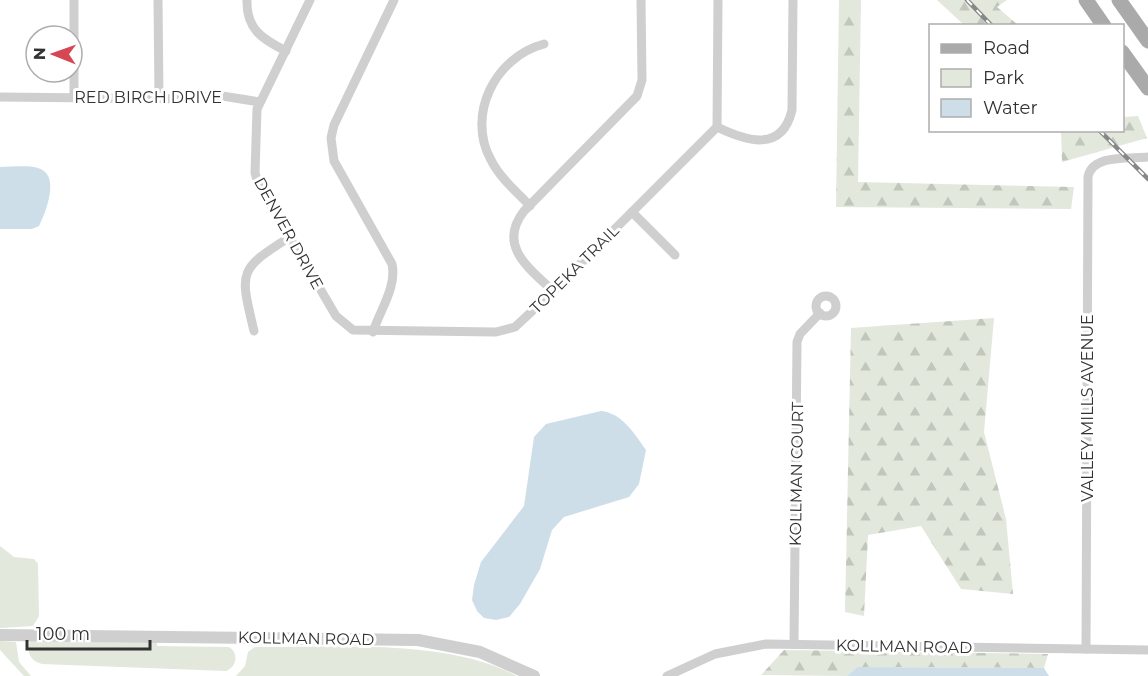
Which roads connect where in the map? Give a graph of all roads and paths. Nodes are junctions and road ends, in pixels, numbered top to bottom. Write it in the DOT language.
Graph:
graph roads {
  1 [pos="74,0"];
  2 [pos="158,0"];
  3 [pos="247,0"];
  4 [pos="310,0"];
  5 [pos="394,0"];
  6 [pos="641,0"];
  7 [pos="718,0"];
  8 [pos="793,0"];
  9 [pos="1086,0"];
  10 [pos="1119,0"];
  11 [pos="1103,24"];
  12 [pos="1148,41"];
  13 [pos="544,44"];
  14 [pos="286,51"];
  15 [pos="1124,55"];
  16 [pos="1148,88"];
  17 [pos="0,97"];
  18 [pos="74,97"];
  19 [pos="159,98"];
  20 [pos="260,102"];
  21 [pos="717,127"];
  22 [pos="1148,157"];
  23 [pos="530,206"];
  24 [pos="632,212"];
  25 [pos="290,237"];
  26 [pos="675,255"];
  27 [pos="553,291"];
  28 [pos="820,314"];
  29 [pos="347,327"];
  30 [pos="254,331"];
  31 [pos="373,332"];
  32 [pos="0,635"];
  33 [pos="794,644"];
  34 [pos="1086,650"];
  35 [pos="1148,650"];
  36 [pos="534,676"];
  37 [pos="667,676"];
  1 -- 18 [label="street"];
  2 -- 19 [label="street"];
  3 -- 14 [label="street"];
  4 -- 14 [label="street, DENVER DRIVE"];
  5 -- 31 [label="street"];
  6 -- 23 [label="street"];
  7 -- 21 [label="street"];
  8 -- 21 [label="street"];
  9 -- 11 [label="main road"];
  10 -- 12 [label="main road"];
  13 -- 23 [label="street"];
  14 -- 20 [label="street, DENVER DRIVE"];
  15 -- 16 [label="main road"];
  17 -- 18 [label="street, RED BIRCH DRIVE"];
  18 -- 19 [label="street, RED BIRCH DRIVE"];
  19 -- 20 [label="street, RED BIRCH DRIVE"];
  20 -- 25 [label="street, DENVER DRIVE"];
  21 -- 24 [label="street, TOPEKA TRAIL"];
  22 -- 34 [label="street, VALLEY MILLS AVENUE"];
  23 -- 27 [label="street"];
  24 -- 26 [label="street"];
  24 -- 27 [label="street, TOPEKA TRAIL"];
  25 -- 29 [label="street, DENVER DRIVE"];
  25 -- 30 [label="street"];
  27 -- 31 [label="street, TOPEKA TRAIL"];
  28 -- 33 [label="street, KOLLMAN COURT"];
  29 -- 31 [label="street, TOPEKA TRAIL"];
  32 -- 36 [label="street, KOLLMAN ROAD"];
  33 -- 34 [label="street, KOLLMAN ROAD"];
  33 -- 37 [label="street, KOLLMAN ROAD"];
  34 -- 35 [label="street, KOLLMAN ROAD"];
}
